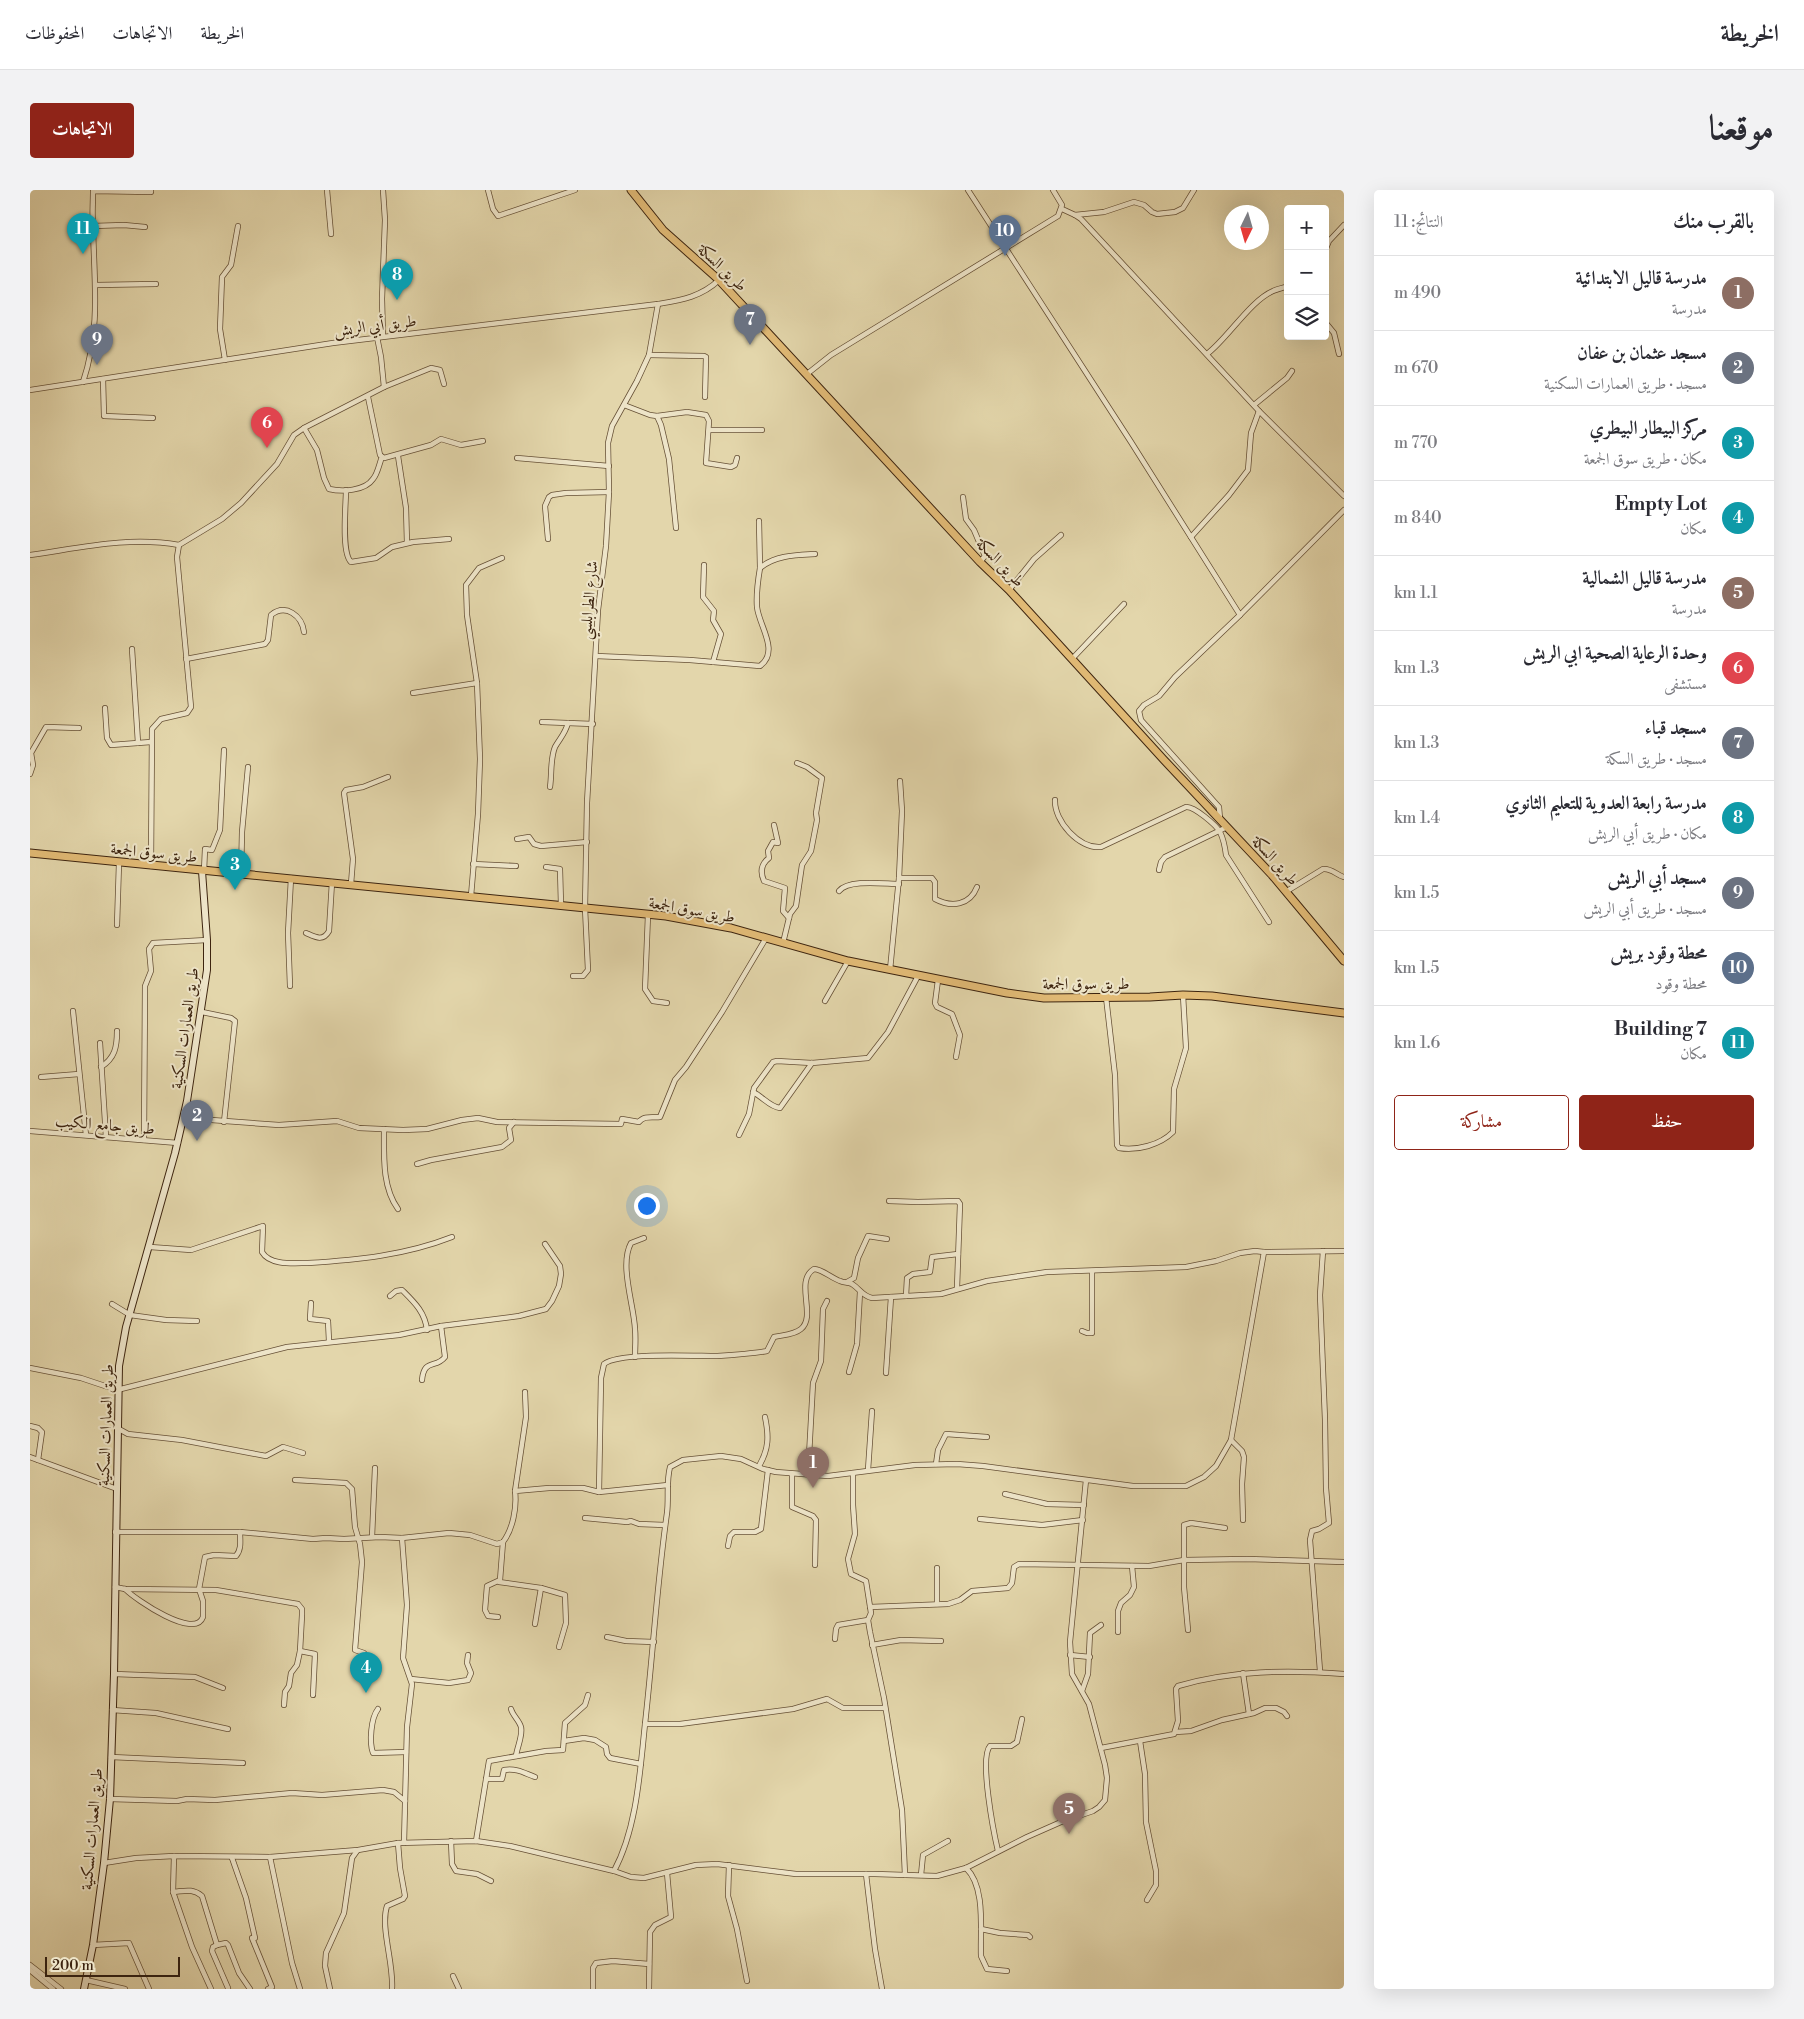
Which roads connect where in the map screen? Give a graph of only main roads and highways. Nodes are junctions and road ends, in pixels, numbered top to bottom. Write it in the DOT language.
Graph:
graph roads {
  1 [pos="630,190"];
  2 [pos="30,853"];
  3 [pos="203,871"];
  4 [pos="1344,961"];
  5 [pos="1344,1013"];
  6 [pos="84,1989"];
  1 -- 4 [label="main road, طريق السكة"];
  2 -- 3 [label="main road, طريق سوق الجمعة"];
  3 -- 5 [label="main road, طريق سوق الجمعة"];
  3 -- 6 [label="main road, طريق العمارات السكنية"];
}
